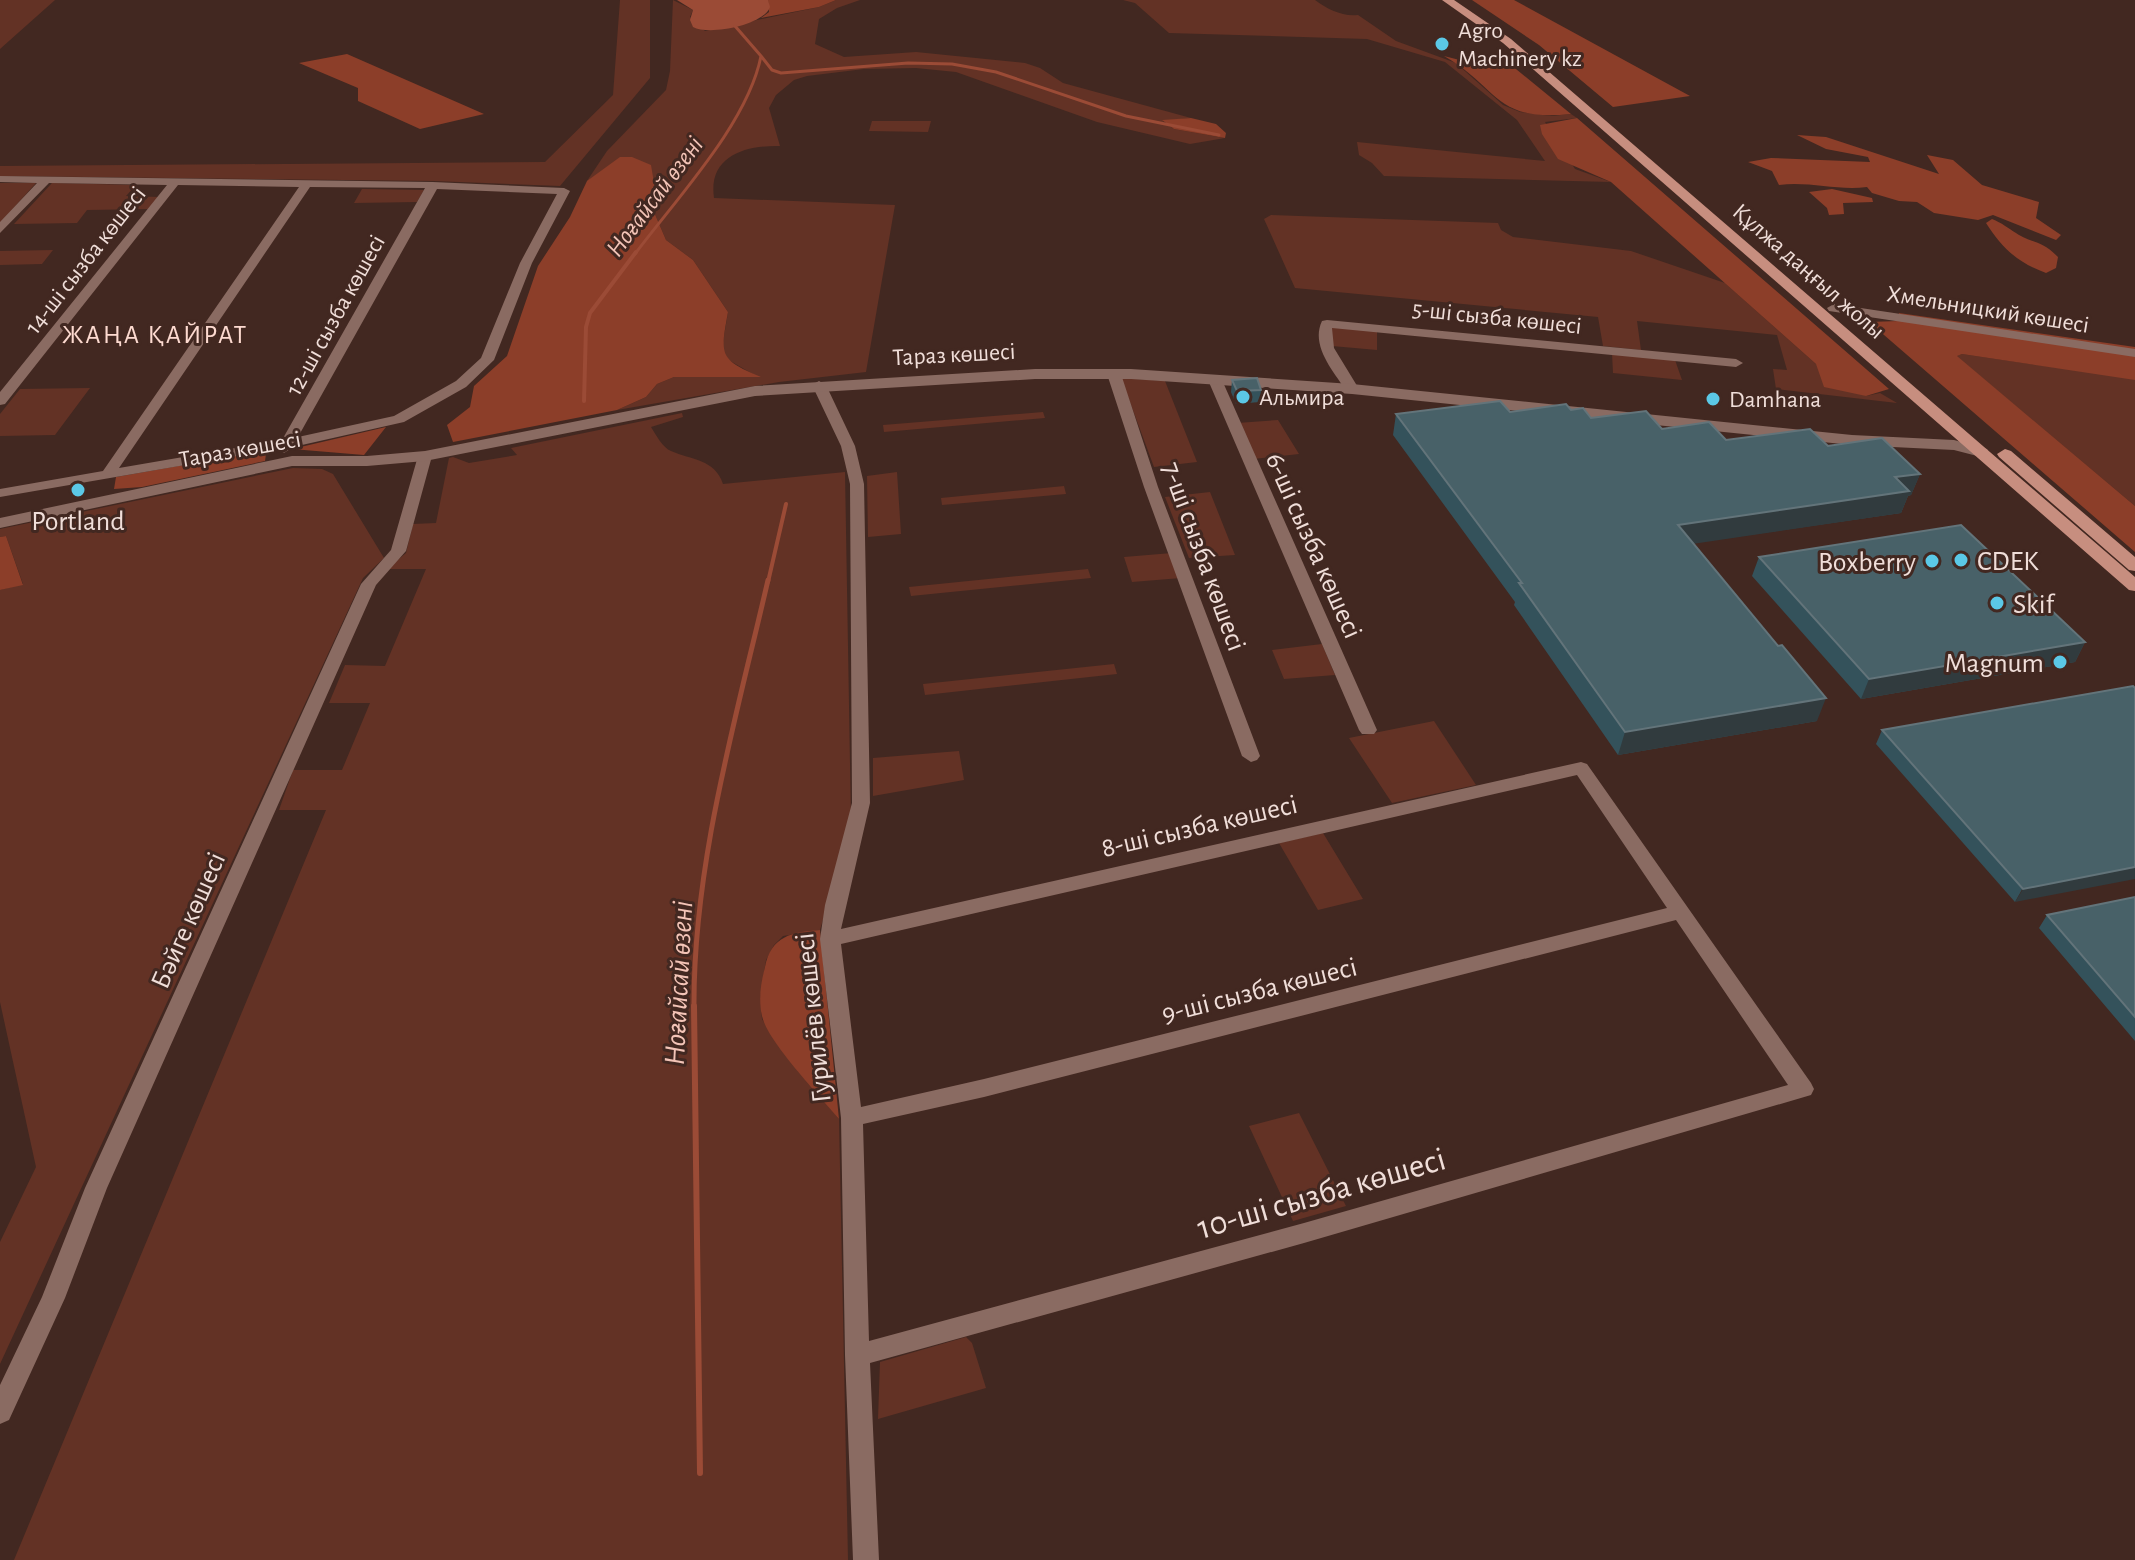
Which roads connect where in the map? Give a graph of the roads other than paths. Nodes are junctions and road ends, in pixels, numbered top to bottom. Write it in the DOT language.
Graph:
graph roads {
  1 [pos="1447,0"];
  2 [pos="1460,0"];
  3 [pos="0,179"];
  4 [pos="46,180"];
  5 [pos="174,183"];
  6 [pos="306,184"];
  7 [pos="433,185"];
  8 [pos="0,229"];
  9 [pos="1834,308"];
  10 [pos="2135,353"];
  11 [pos="1736,363"];
  12 [pos="1114,374"];
  13 [pos="1215,380"];
  14 [pos="819,385"];
  15 [pos="1352,389"];
  16 [pos="0,401"];
  17 [pos="1942,417"];
  18 [pos="289,443"];
  19 [pos="1922,444"];
  20 [pos="1981,452"];
  21 [pos="425,456"];
  22 [pos="272,464"];
  23 [pos="107,475"];
  24 [pos="0,493"];
  25 [pos="0,523"];
  26 [pos="2135,566"];
  27 [pos="2135,586"];
  28 [pos="1368,730"];
  29 [pos="1251,756"];
  30 [pos="1679,912"];
  31 [pos="830,939"];
  32 [pos="852,1118"];
  33 [pos="857,1355"];
  34 [pos="0,1412"];
  35 [pos="866,1560"];
  1 -- 17 [label="main road, Құлжа даңғыл жолы"];
  2 -- 9 [label="main road, Құлжа даңғыл жолы"];
  3 -- 4 [label="street"];
  4 -- 5 [label="street"];
  4 -- 8 [label="street"];
  5 -- 6 [label="street"];
  5 -- 16 [label="street, 14-ші сызба көшесі"];
  6 -- 7 [label="street"];
  6 -- 23 [label="street"];
  7 -- 18 [label="street, 12-ші сызба көшесі"];
  7 -- 18 [label="street"];
  9 -- 10 [label="street, Хмельницкий көшесі"];
  9 -- 26 [label="main road, Құлжа даңғыл жолы"];
  11 -- 15 [label="street, 5-ші сызба көшесі"];
  12 -- 13 [label="street, Тараз көшесі"];
  12 -- 14 [label="street, Тараз көшесі"];
  12 -- 29 [label="street, 7-ші сызба көшесі"];
  13 -- 15 [label="street, Тараз көшесі"];
  13 -- 28 [label="street, 6-ші сызба көшесі"];
  14 -- 21 [label="street, Тараз көшесі"];
  14 -- 31 [label="street, Гурилёв көшесі"];
  15 -- 19 [label="street, Тараз көшесі"];
  17 -- 19 [label="street"];
  17 -- 20 [label="main road, Құлжа даңғыл жолы"];
  18 -- 22 [label="street, 12-ші сызба көшесі"];
  18 -- 23 [label="street"];
  19 -- 20 [label="street, Тараз көшесі"];
  20 -- 27 [label="main road, Құлжа даңғыл жолы"];
  21 -- 22 [label="street, Тараз көшесі"];
  21 -- 34 [label="street, Бәйге көшесі"];
  22 -- 25 [label="street, Тараз көшесі"];
  23 -- 24 [label="street"];
  30 -- 31 [label="street, 8-ші сызба көшесі"];
  30 -- 32 [label="street, 9-ші сызба көшесі"];
  30 -- 33 [label="street, 10-ші сызба көшесі"];
  31 -- 32 [label="street, Гурилёв көшесі"];
  32 -- 33 [label="street, Гурилёв көшесі"];
  33 -- 35 [label="street, Гурилёв көшесі"];
}
